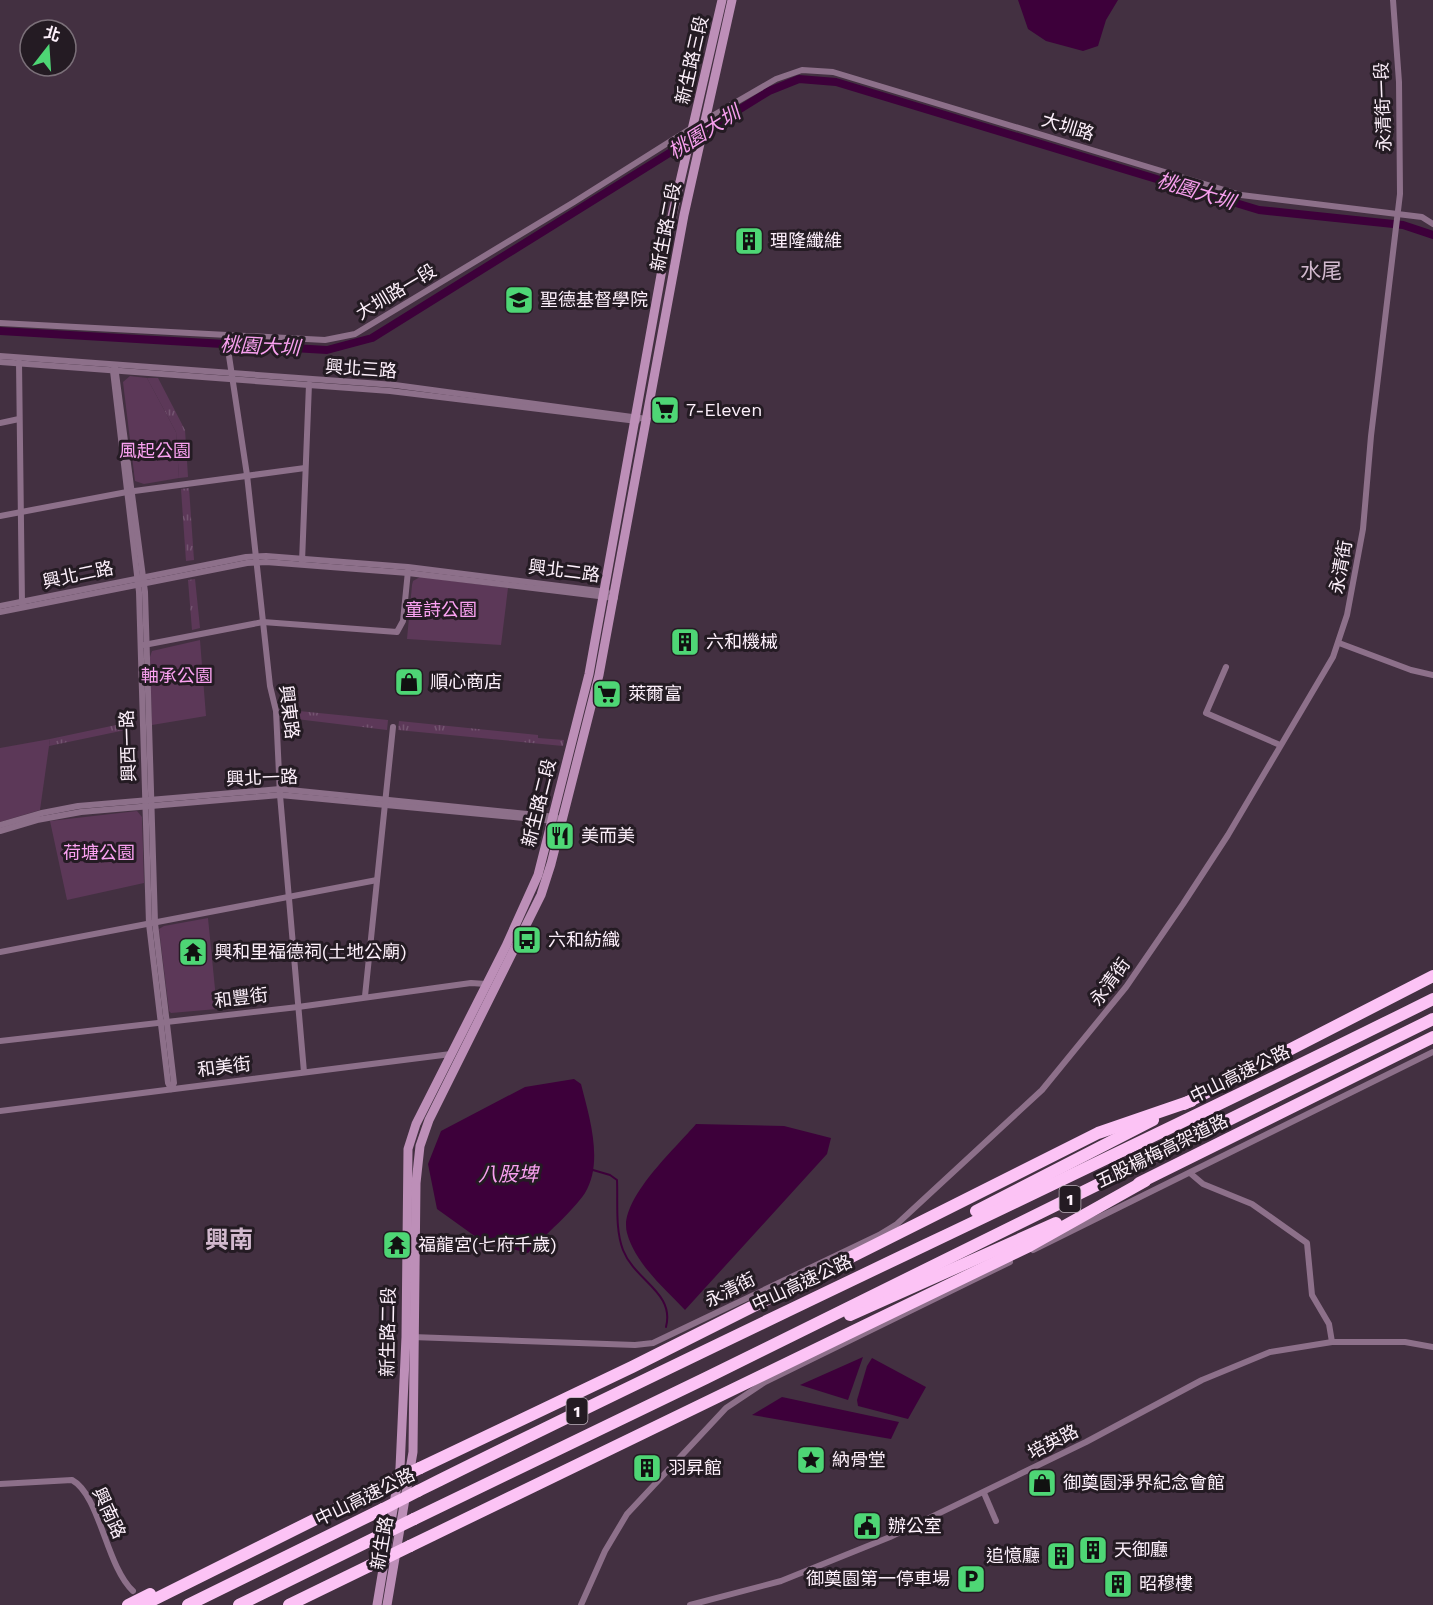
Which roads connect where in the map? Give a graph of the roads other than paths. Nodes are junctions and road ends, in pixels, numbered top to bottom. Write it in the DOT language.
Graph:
graph roads {
  1 [pos="722,0"];
  2 [pos="732,0"];
  3 [pos="1393,0"];
  4 [pos="706,119"];
  5 [pos="693,127"];
  6 [pos="1397,214"];
  7 [pos="1433,224"];
  8 [pos="0,323"];
  9 [pos="0,356"];
  10 [pos="230,356"];
  11 [pos="19,361"];
  12 [pos="0,362"];
  13 [pos="115,369"];
  14 [pos="233,377"];
  15 [pos="309,383"];
  16 [pos="636,418"];
  17 [pos="19,419"];
  18 [pos="647,419"];
  19 [pos="0,423"];
  20 [pos="305,468"];
  21 [pos="246,475"];
  22 [pos="130,492"];
  23 [pos="20,513"];
  24 [pos="0,516"];
  25 [pos="257,560"];
  26 [pos="302,562"];
  27 [pos="408,570"];
  28 [pos="141,581"];
  29 [pos="604,593"];
  30 [pos="615,598"];
  31 [pos="22,605"];
  32 [pos="0,606"];
  33 [pos="0,612"];
  34 [pos="263,622"];
  35 [pos="1339,643"];
  36 [pos="143,645"];
  37 [pos="1226,667"];
  38 [pos="1433,675"];
  39 [pos="393,727"];
  40 [pos="1280,745"];
  41 [pos="280,792"];
  42 [pos="385,802"];
  43 [pos="148,803"];
  44 [pos="556,819"];
  45 [pos="0,825"];
  46 [pos="0,831"];
  47 [pos="377,880"];
  48 [pos="289,896"];
  49 [pos="152,924"];
  50 [pos="0,952"];
  51 [pos="1433,976"];
  52 [pos="486,984"];
  53 [pos="365,996"];
  54 [pos="1433,999"];
  55 [pos="298,1007"];
  56 [pos="1433,1019"];
  57 [pos="164,1023"];
  58 [pos="1433,1037"];
  59 [pos="0,1041"];
  60 [pos="1433,1052"];
  61 [pos="451,1054"];
  62 [pos="304,1072"];
  63 [pos="171,1089"];
  64 [pos="1191,1101"];
  65 [pos="0,1111"];
  66 [pos="1190,1173"];
  67 [pos="1145,1180"];
  68 [pos="738,1334"];
  69 [pos="410,1337"];
  70 [pos="1332,1342"];
  71 [pos="1433,1347"];
  72 [pos="706,1378"];
  73 [pos="413,1452"];
  74 [pos="399,1468"];
  75 [pos="0,1484"];
  76 [pos="984,1493"];
  77 [pos="996,1521"];
  78 [pos="210,1570"];
  79 [pos="133,1591"];
  80 [pos="128,1605"];
  81 [pos="143,1605"];
  82 [pos="188,1605"];
  83 [pos="239,1605"];
  84 [pos="289,1605"];
  85 [pos="377,1605"];
  86 [pos="387,1605"];
  87 [pos="581,1605"];
  88 [pos="690,1605"];
  1 -- 5 [label="main road, 新生路三段"];
  2 -- 4 [label="main road, 新生路三段"];
  3 -- 6 [label="street, 永清街一段"];
  4 -- 6 [label="street, 大圳路"];
  4 -- 18 [label="main road, 新生路二段"];
  5 -- 8 [label="street, 大圳路一段"];
  5 -- 16 [label="main road, 新生路二段"];
  6 -- 7 [label="street, 大圳路"];
  6 -- 35 [label="street, 永清街"];
  9 -- 11 [label="street"];
  10 -- 14 [label="street, 興東路"];
  11 -- 12 [label="street"];
  11 -- 13 [label="street"];
  11 -- 17 [label="street"];
  13 -- 14 [label="street, 興北三路"];
  13 -- 22 [label="street"];
  14 -- 15 [label="street, 興北三路"];
  14 -- 21 [label="street, 興東路"];
  15 -- 16 [label="street, 興北三路"];
  15 -- 20 [label="street"];
  16 -- 18 [label="street, 興北三路"];
  16 -- 29 [label="main road, 新生路二段"];
  17 -- 19 [label="street"];
  17 -- 23 [label="street"];
  18 -- 30 [label="main road, 新生路二段"];
  20 -- 21 [label="street"];
  20 -- 26 [label="street"];
  21 -- 22 [label="street"];
  21 -- 25 [label="street, 興東路"];
  22 -- 23 [label="street"];
  22 -- 28 [label="street"];
  23 -- 24 [label="street"];
  23 -- 31 [label="street"];
  25 -- 26 [label="street, 興北二路"];
  25 -- 28 [label="street, 興北二路"];
  25 -- 34 [label="street, 興東路"];
  26 -- 27 [label="street, 興北二路"];
  27 -- 29 [label="street, 興北二路"];
  27 -- 34 [label="street"];
  28 -- 31 [label="street, 興北二路"];
  28 -- 36 [label="street"];
  29 -- 30 [label="street, 興北二路"];
  29 -- 44 [label="main road, 新生路二段"];
  30 -- 44 [label="main road, 新生路二段"];
  31 -- 32 [label="street, 興北二路"];
  31 -- 33 [label="street, 興北二路"];
  34 -- 36 [label="street"];
  34 -- 41 [label="street, 興東路"];
  35 -- 38 [label="street"];
  35 -- 40 [label="street, 永清街"];
  36 -- 43 [label="street, 興西一路"];
  37 -- 40 [label="street"];
  39 -- 42 [label="street"];
  40 -- 69 [label="street, 永清街"];
  41 -- 42 [label="street"];
  41 -- 43 [label="street"];
  41 -- 48 [label="street, 興東路"];
  42 -- 44 [label="street"];
  42 -- 47 [label="street"];
  43 -- 45 [label="street"];
  43 -- 46 [label="street"];
  43 -- 49 [label="street, 興西一路"];
  44 -- 52 [label="main road, 新生路二段"];
  44 -- 69 [label="main road, 新生路二段"];
  47 -- 48 [label="street"];
  47 -- 53 [label="street"];
  48 -- 49 [label="street"];
  48 -- 55 [label="street, 興東路"];
  49 -- 50 [label="street"];
  49 -- 57 [label="street, 興西一路"];
  51 -- 64 [label="highway, 五股楊梅高架道路 / 1"];
  52 -- 53 [label="street, 和豐街"];
  52 -- 61 [label="main road, 新生路二段"];
  53 -- 55 [label="street, 和豐街"];
  54 -- 68 [label="highway, 中山高速公路 / 1"];
  55 -- 57 [label="street, 和豐街"];
  55 -- 62 [label="street, 興東路"];
  56 -- 72 [label="highway, 中山高速公路 / 1"];
  57 -- 59 [label="street, 和豐街"];
  57 -- 63 [label="street, 興西一路"];
  58 -- 67 [label="highway, 五股楊梅高架道路 / 1"];
  60 -- 66 [label="street"];
  61 -- 62 [label="street, 和美街"];
  61 -- 69 [label="main road, 新生路二段"];
  62 -- 63 [label="street, 和美街"];
  63 -- 65 [label="street, 和美街"];
  64 -- 68 [label="highway, 五股楊梅高架道路 / 1"];
  64 -- 78 [label="highway, bridge"];
  66 -- 70 [label="street"];
  66 -- 87 [label="street"];
  67 -- 72 [label="highway, 五股楊梅高架道路 / 1"];
  67 -- 84 [label="highway, bridge"];
  68 -- 82 [label="highway, 中山高速公路 / 1, bridge"];
  69 -- 73 [label="main road, 新生路二段"];
  69 -- 74 [label="main road, 新生路二段"];
  70 -- 71 [label="street, 培英路"];
  70 -- 76 [label="street, 培英路"];
  72 -- 83 [label="highway, 中山高速公路 / 1, bridge"];
  73 -- 86 [label="main road, 新生路"];
  74 -- 85 [label="main road, 新生路"];
  75 -- 79 [label="street, 興南路"];
  76 -- 77 [label="street"];
  76 -- 88 [label="street, 培英路"];
  78 -- 80 [label="highway"];
  78 -- 81 [label="highway"];
}
